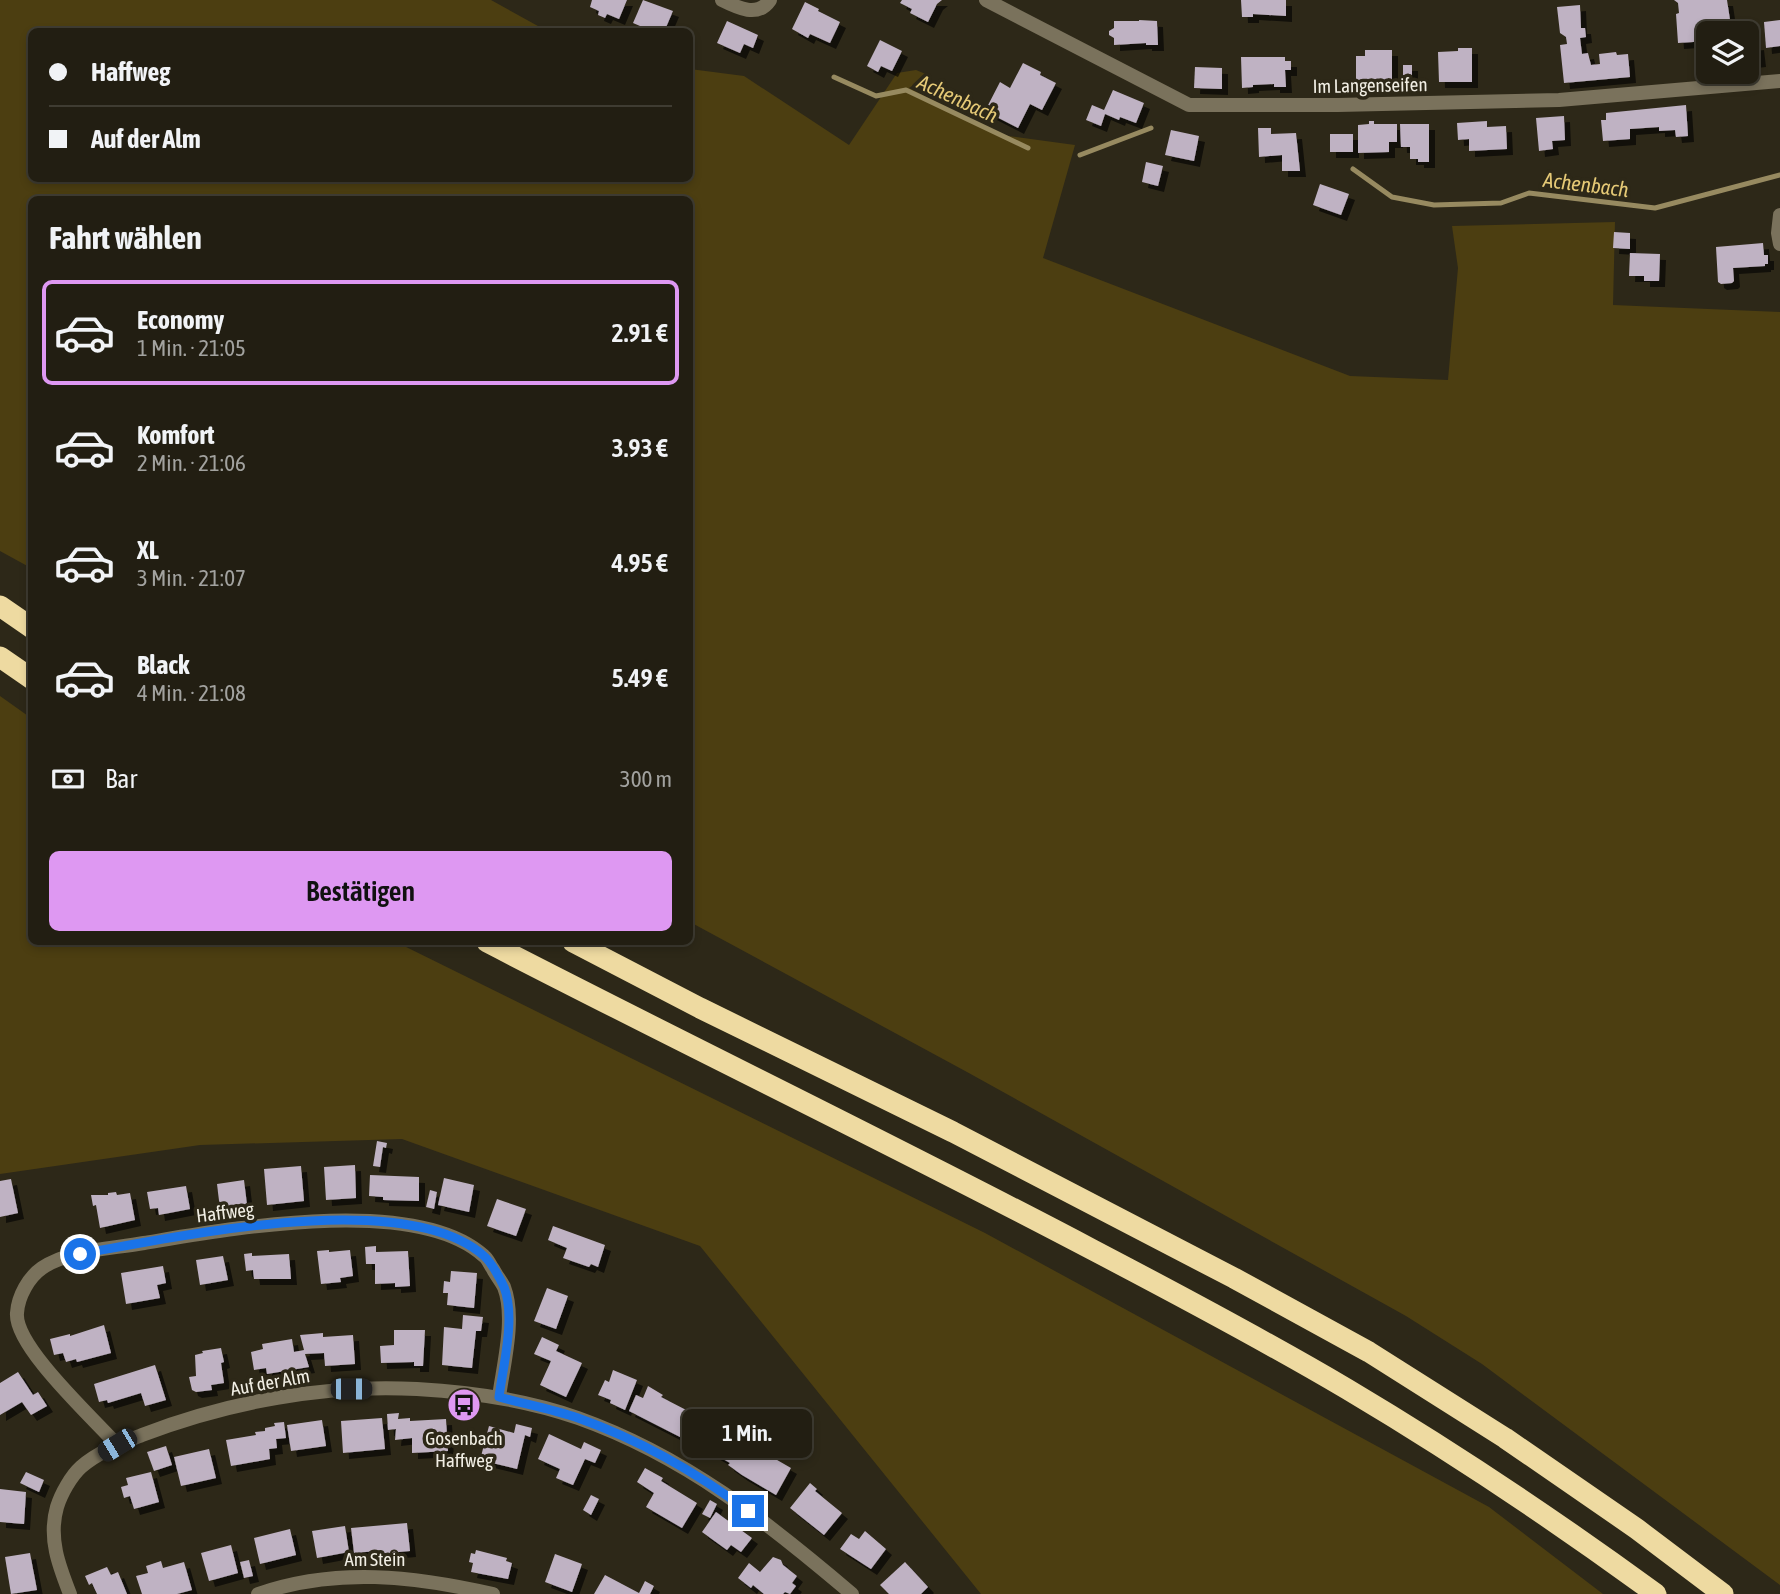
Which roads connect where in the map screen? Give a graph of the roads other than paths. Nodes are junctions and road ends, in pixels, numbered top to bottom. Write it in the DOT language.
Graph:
graph roads {
  1 [pos="722,0"];
  2 [pos="770,0"];
  3 [pos="986,0"];
  4 [pos="1780,81"];
  5 [pos="1780,215"];
  6 [pos="1780,244"];
  7 [pos="0,606"];
  8 [pos="28,625"];
  9 [pos="0,657"];
  10 [pos="28,676"];
  11 [pos="492,945"];
  12 [pos="579,945"];
  13 [pos="499,1397"];
  14 [pos="117,1445"];
  15 [pos="70,1594"];
  16 [pos="258,1594"];
  17 [pos="493,1594"];
  18 [pos="852,1594"];
  19 [pos="1656,1594"];
  20 [pos="1723,1594"];
  1 -- 2 [label="street"];
  3 -- 4 [label="street, Im Langenseifen"];
  5 -- 6 [label="street"];
  7 -- 8 [label="highway"];
  9 -- 10 [label="highway"];
  11 -- 19 [label="highway"];
  12 -- 20 [label="highway"];
  13 -- 14 [label="street, Auf der Alm"];
  13 -- 14 [label="street, Haffweg"];
  13 -- 18 [label="street, Auf der Alm"];
  14 -- 15 [label="street, Auf der Alm"];
  16 -- 17 [label="street, Am Stein"];
}
